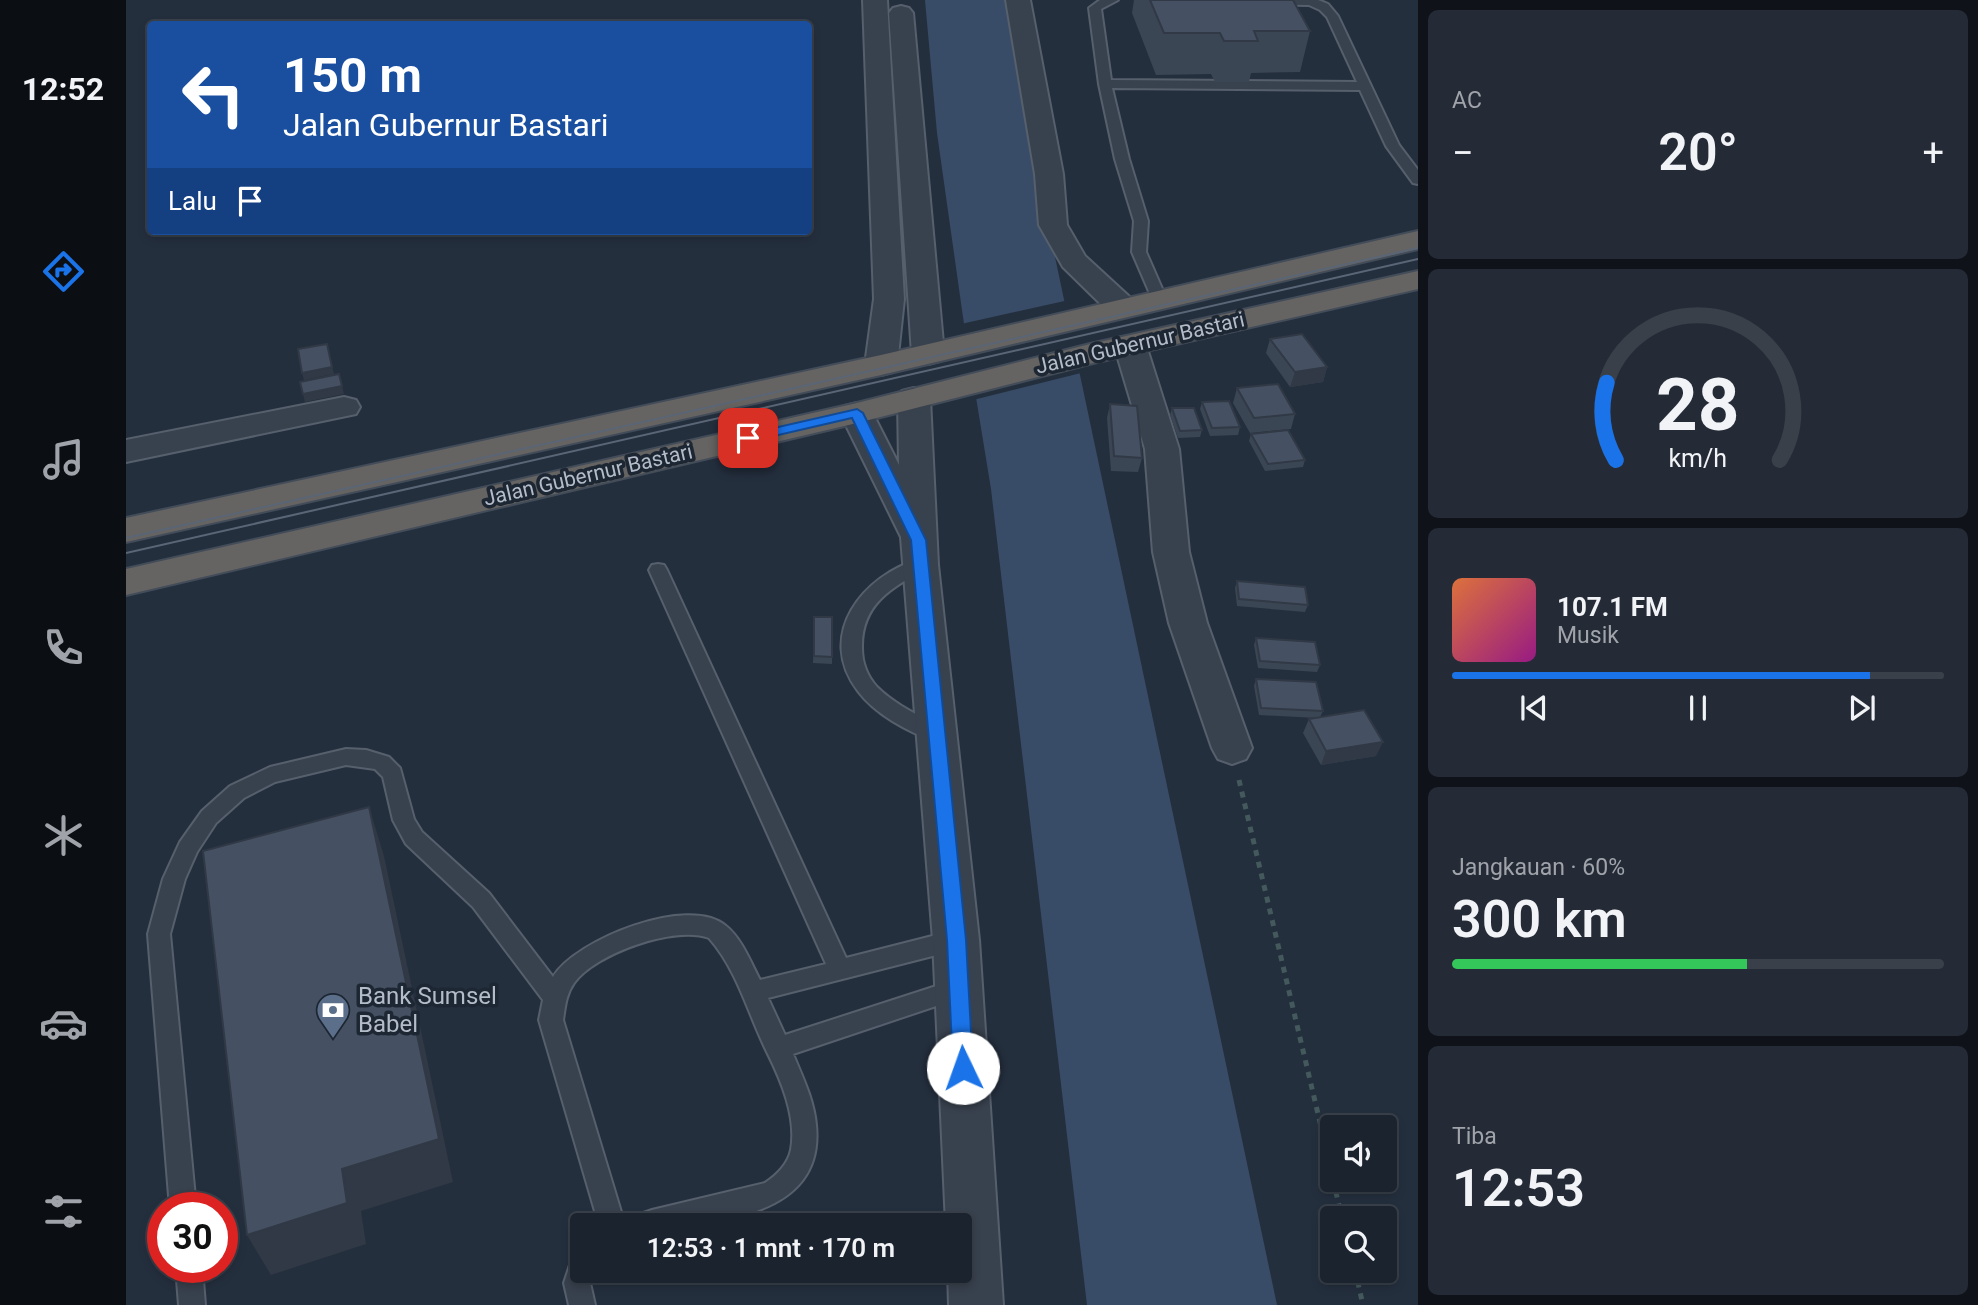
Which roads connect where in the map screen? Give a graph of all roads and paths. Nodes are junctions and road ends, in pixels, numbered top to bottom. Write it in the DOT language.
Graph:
graph roads {
  1 [pos="875,0"];
  2 [pos="900,0"];
  3 [pos="1018,0"];
  4 [pos="1112,0"];
  5 [pos="1230,0"];
  6 [pos="1105,84"];
  7 [pos="1364,86"];
  8 [pos="1418,180"];
  9 [pos="1418,240"];
  10 [pos="1418,281"];
  11 [pos="1159,300"];
  12 [pos="1123,308"];
  13 [pos="1130,345"];
  14 [pos="929,354"];
  15 [pos="881,365"];
  16 [pos="914,398"];
  17 [pos="344,407"];
  18 [pos="857,413"];
  19 [pos="126,451"];
  20 [pos="126,530"];
  21 [pos="919,552"];
  22 [pos="658,570"];
  23 [pos="126,582"];
  24 [pos="935,733"];
  25 [pos="1231,748"];
  26 [pos="956,940"];
  27 [pos="840,970"];
  28 [pos="959,988"];
  29 [pos="754,992"];
  30 [pos="554,996"];
  31 [pos="777,1048"];
  32 [pos="1320,1123"];
  33 [pos="182,1192"];
  34 [pos="608,1213"];
  35 [pos="688,1213"];
  36 [pos="190,1283"];
  37 [pos="577,1283"];
  38 [pos="1358,1283"];
  39 [pos="192,1305"];
  40 [pos="582,1305"];
  41 [pos="976,1305"];
  42 [pos="1363,1305"];
  1 -- 15 [label="street"];
  2 -- 14 [label="street"];
  3 -- 12 [label="street"];
  4 -- 6 [label="lane"];
  5 -- 7 [label="lane"];
  6 -- 7 [label="lane"];
  6 -- 11 [label="lane"];
  7 -- 8 [label="lane"];
  9 -- 11 [label="highway, Jalan Gubernur Bastari"];
  10 -- 13 [label="highway, Jalan Gubernur Bastari"];
  11 -- 12 [label="highway, Jalan Gubernur Bastari"];
  12 -- 14 [label="highway, Jalan Gubernur Bastari"];
  13 -- 16 [label="highway, Jalan Gubernur Bastari"];
  13 -- 25 [label="street"];
  14 -- 15 [label="highway, Jalan Gubernur Bastari"];
  15 -- 20 [label="highway, Jalan Gubernur Bastari"];
  16 -- 18 [label="highway, Jalan Gubernur Bastari"];
  16 -- 21 [label="street"];
  17 -- 19 [label="street"];
  18 -- 21 [label="street"];
  18 -- 23 [label="highway, Jalan Gubernur Bastari"];
  21 -- 24 [label="street"];
  21 -- 24 [label="lane"];
  22 -- 27 [label="lane"];
  24 -- 26 [label="street"];
  25 -- 32 [label="path"];
  26 -- 27 [label="lane"];
  26 -- 28 [label="street"];
  27 -- 29 [label="lane"];
  28 -- 31 [label="lane"];
  28 -- 41 [label="street"];
  29 -- 30 [label="lane"];
  29 -- 31 [label="lane"];
  30 -- 33 [label="lane"];
  30 -- 34 [label="lane"];
  31 -- 35 [label="lane"];
  36 -- 39 [label="lane"];
  37 -- 40 [label="lane"];
  38 -- 42 [label="path"];
}
